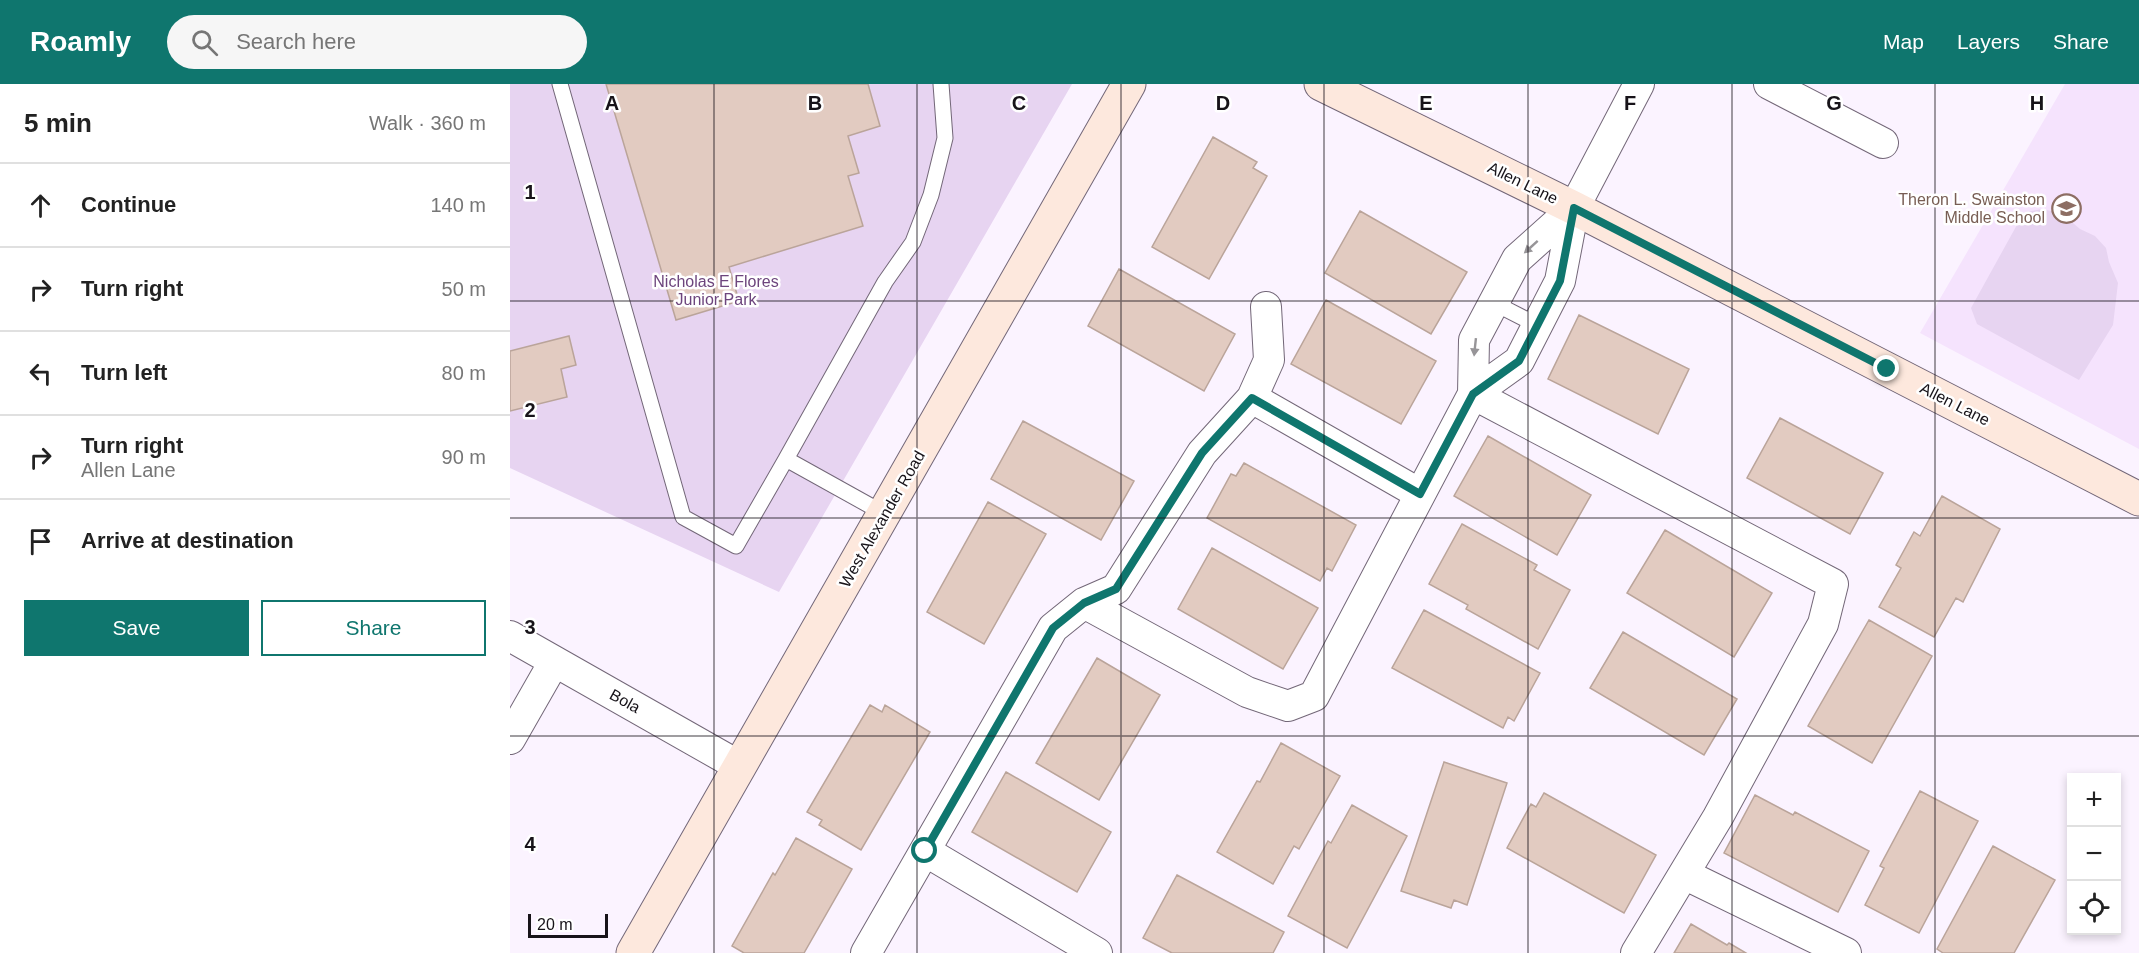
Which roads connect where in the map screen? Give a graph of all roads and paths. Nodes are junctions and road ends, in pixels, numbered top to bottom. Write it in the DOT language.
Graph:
graph roads {
  1 [pos="560,84"];
  2 [pos="941,84"];
  3 [pos="1129,84"];
  4 [pos="1321,84"];
  5 [pos="1639,84"];
  6 [pos="1770,84"];
  7 [pos="1883,143"];
  8 [pos="1574,208"];
  9 [pos="1494,303"];
  10 [pos="1266,307"];
  11 [pos="1537,325"];
  12 [pos="1473,394"];
  13 [pos="1252,398"];
  14 [pos="786,459"];
  15 [pos="1420,494"];
  16 [pos="2139,499"];
  17 [pos="885,514"];
  18 [pos="1084,603"];
  19 [pos="510,636"];
  20 [pos="554,662"];
  21 [pos="510,739"];
  22 [pos="740,766"];
  23 [pos="925,851"];
  24 [pos="1684,874"];
  25 [pos="633,953"];
  26 [pos="866,953"];
  27 [pos="1097,953"];
  28 [pos="1636,953"];
  29 [pos="1846,953"];
  1 -- 14 [label="lane"];
  2 -- 14 [label="lane"];
  3 -- 17 [label="main road, West Alexander Road"];
  4 -- 8 [label="main road, Allen Lane"];
  5 -- 8 [label="street"];
  6 -- 7 [label="street"];
  8 -- 9 [label="street, one-way"];
  8 -- 11 [label="street"];
  8 -- 16 [label="main road, Allen Lane"];
  9 -- 11 [label="lane"];
  9 -- 12 [label="street, one-way"];
  10 -- 13 [label="street"];
  11 -- 12 [label="street"];
  12 -- 15 [label="street"];
  12 -- 24 [label="street"];
  13 -- 15 [label="street"];
  13 -- 18 [label="street"];
  14 -- 17 [label="lane"];
  15 -- 18 [label="street"];
  17 -- 22 [label="main road, West Alexander Road"];
  18 -- 23 [label="street"];
  19 -- 20 [label="street, Bola"];
  20 -- 21 [label="street"];
  20 -- 22 [label="street, Bola"];
  22 -- 25 [label="main road, West Alexander Road"];
  23 -- 26 [label="street"];
  23 -- 27 [label="street"];
  24 -- 28 [label="street"];
  24 -- 29 [label="street"];
}
